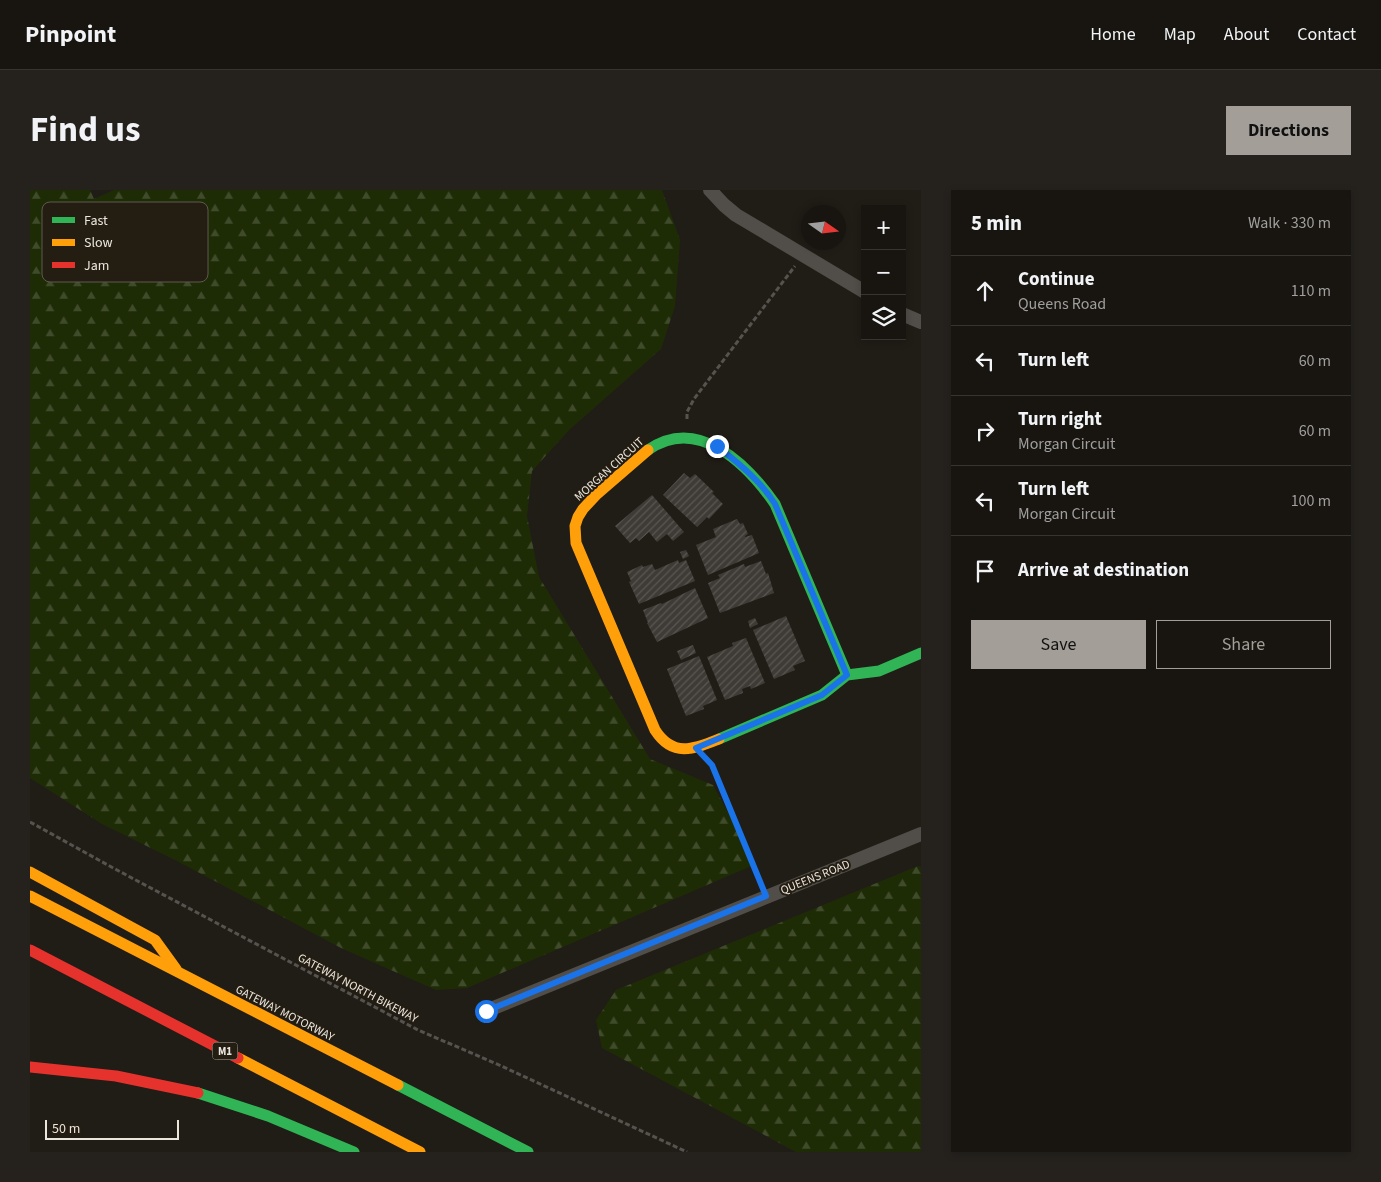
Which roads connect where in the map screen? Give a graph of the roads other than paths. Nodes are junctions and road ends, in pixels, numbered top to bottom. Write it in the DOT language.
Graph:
graph roads {
  1 [pos="710,190"];
  2 [pos="861,290"];
  3 [pos="906,316"];
  4 [pos="921,322"];
  5 [pos="921,653"];
  6 [pos="847,675"];
  7 [pos="921,834"];
  8 [pos="30,872"];
  9 [pos="30,896"];
  10 [pos="30,950"];
  11 [pos="181,975"];
  12 [pos="486,1011"];
  13 [pos="30,1067"];
  14 [pos="354,1152"];
  15 [pos="420,1152"];
  16 [pos="528,1152"];
  1 -- 2 [label="street"];
  3 -- 4 [label="street"];
  5 -- 6 [label="main road"];
  6 -- 6 [label="main road, MORGAN CIRCUIT"];
  7 -- 12 [label="street, QUEENS ROAD"];
  8 -- 11 [label="main road"];
  9 -- 11 [label="main road, GATEWAY MOTORWAY"];
  10 -- 15 [label="main road, M1"];
  11 -- 16 [label="main road, GATEWAY MOTORWAY"];
  13 -- 14 [label="main road"];
}
